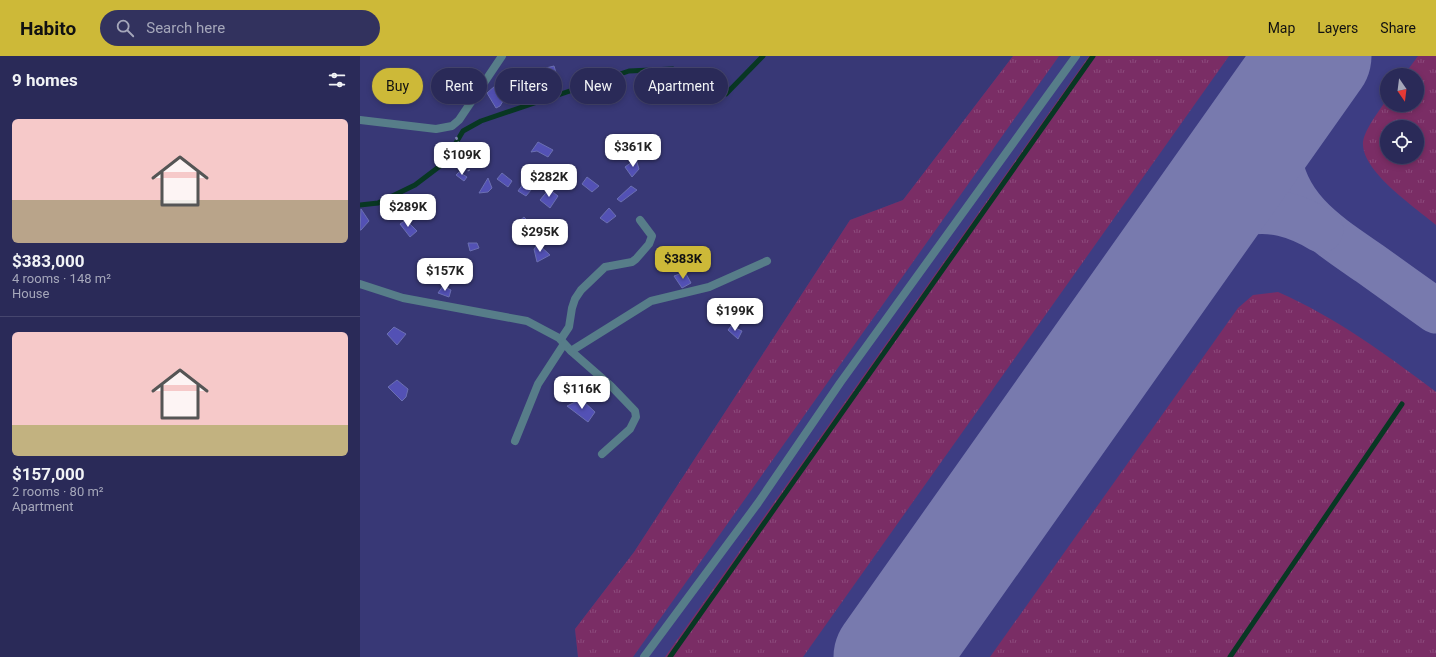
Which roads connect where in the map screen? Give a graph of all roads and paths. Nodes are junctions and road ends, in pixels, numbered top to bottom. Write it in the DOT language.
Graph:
graph roads {
  1 [pos="502,56"];
  2 [pos="1076,56"];
  3 [pos="360,120"];
  4 [pos="456,137"];
  5 [pos="469,171"];
  6 [pos="640,220"];
  7 [pos="767,261"];
  8 [pos="360,284"];
  9 [pos="562,341"];
  10 [pos="571,351"];
  11 [pos="515,441"];
  12 [pos="602,454"];
  13 [pos="644,657"];
  1 -- 3 [label="street"];
  2 -- 13 [label="street"];
  4 -- 5 [label="path"];
  6 -- 9 [label="street"];
  7 -- 10 [label="street"];
  8 -- 9 [label="street"];
  9 -- 10 [label="street"];
  9 -- 11 [label="street"];
  10 -- 12 [label="street"];
}
